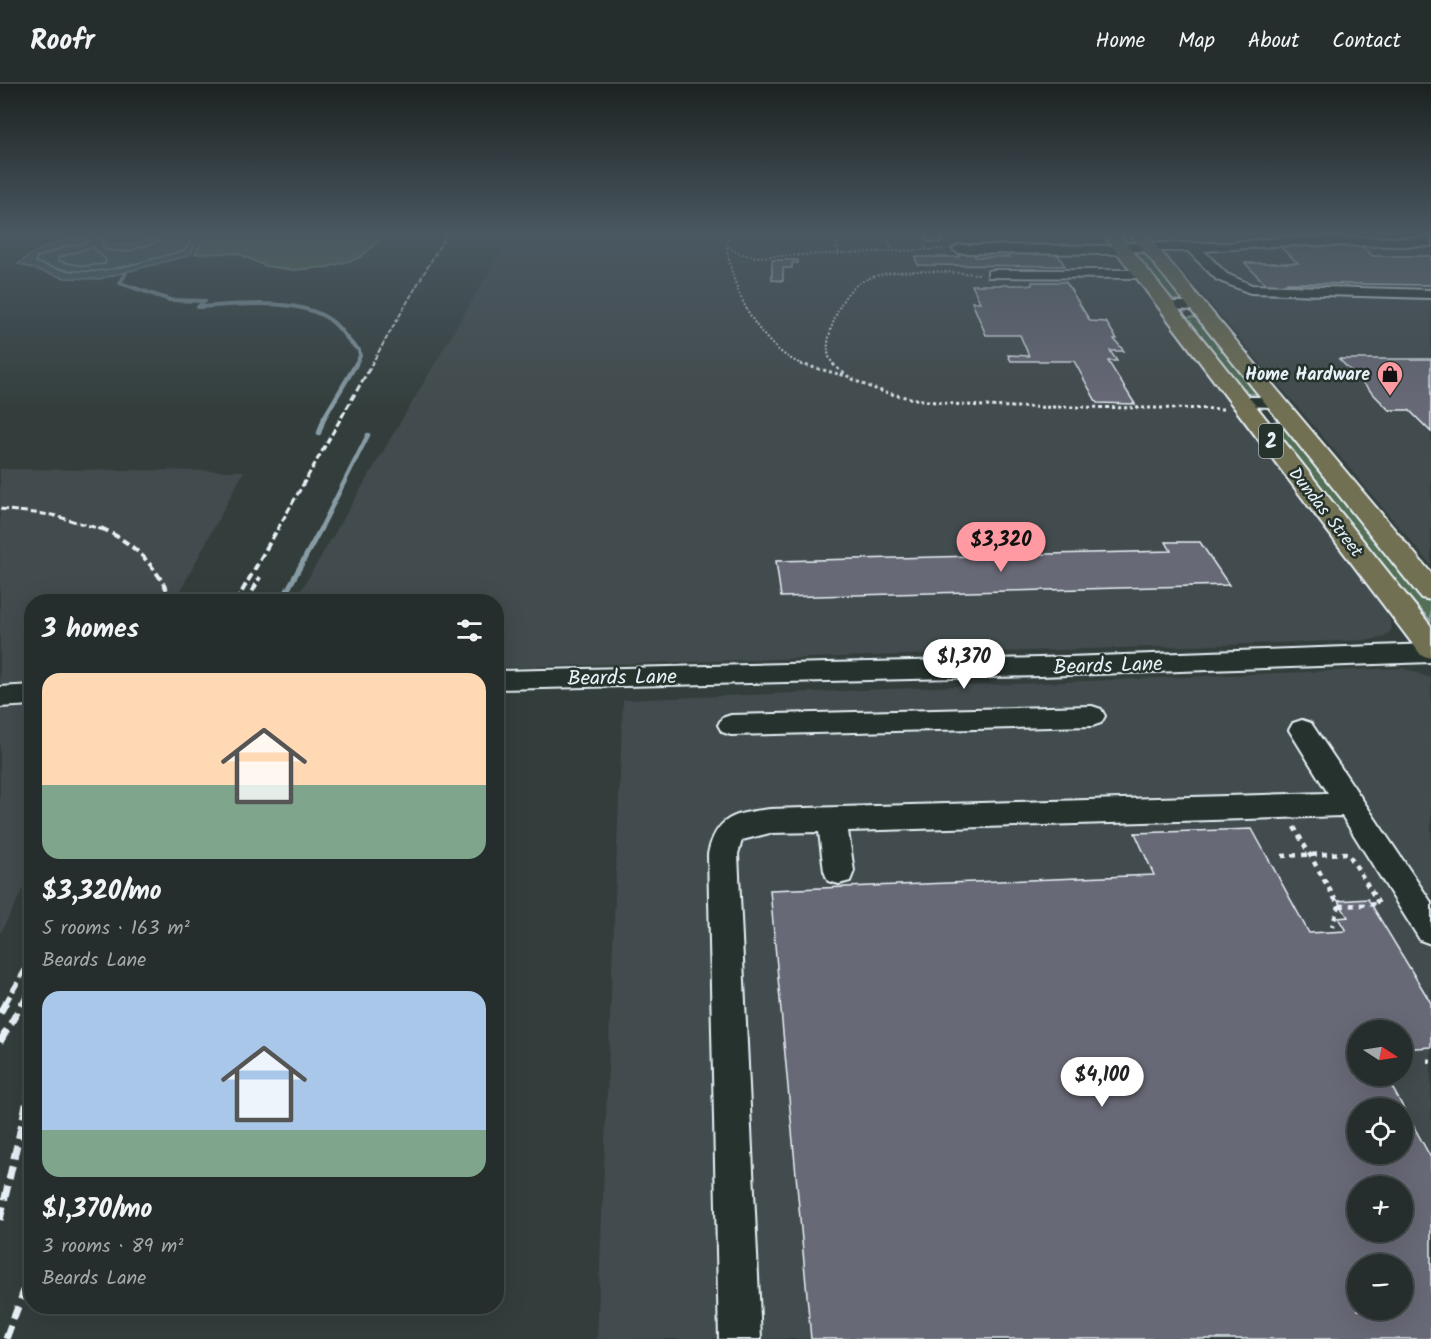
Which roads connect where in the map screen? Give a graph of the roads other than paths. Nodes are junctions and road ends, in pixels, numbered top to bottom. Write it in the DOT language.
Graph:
graph roads {
  1 [pos="1157,294"];
  2 [pos="1184,294"];
  3 [pos="1415,294"];
  4 [pos="1431,294"];
  5 [pos="1167,306"];
  6 [pos="1197,306"];
  7 [pos="1275,402"];
  8 [pos="1243,406"];
  9 [pos="1431,591"];
  10 [pos="1431,647"];
  11 [pos="1431,653"];
  12 [pos="504,680"];
  13 [pos="24,696"];
  14 [pos="0,697"];
  15 [pos="1092,716"];
  16 [pos="731,725"];
  17 [pos="1302,730"];
  18 [pos="1349,804"];
  19 [pos="832,820"];
  20 [pos="839,872"];
  21 [pos="1431,929"];
  22 [pos="740,1339"];
  1 -- 5 [label="main road, Dundas Street / 2"];
  2 -- 6 [label="main road, Dundas Street / 2"];
  3 -- 4 [label="street"];
  5 -- 6 [label="street"];
  5 -- 8 [label="main road, Dundas Street / 2"];
  6 -- 7 [label="main road, Dundas Street / 2"];
  7 -- 8 [label="street"];
  7 -- 9 [label="main road, Dundas Street / 2"];
  8 -- 10 [label="main road, Dundas Street / 2"];
  11 -- 12 [label="street, Beards Lane"];
  13 -- 14 [label="street"];
  15 -- 16 [label="street"];
  17 -- 18 [label="street"];
  18 -- 19 [label="street"];
  18 -- 21 [label="street"];
  19 -- 20 [label="street"];
  19 -- 22 [label="street"];
}
